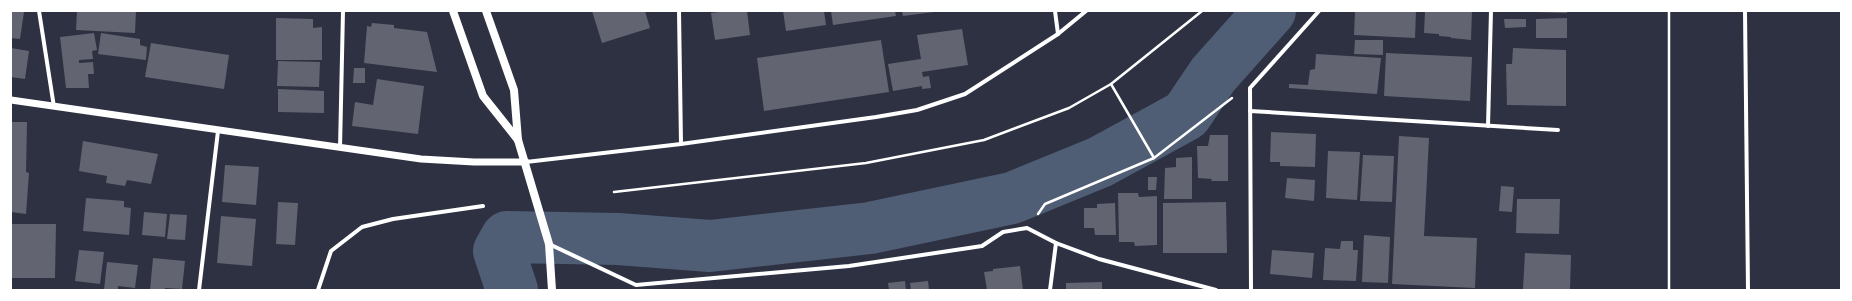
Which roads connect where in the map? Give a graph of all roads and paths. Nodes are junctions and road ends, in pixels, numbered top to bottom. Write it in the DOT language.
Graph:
graph roads {
  1 [pos="40,11"];
  2 [pos="344,11"];
  3 [pos="453,11"];
  4 [pos="486,11"];
  5 [pos="679,11"];
  6 [pos="1055,11"];
  7 [pos="1086,11"];
  8 [pos="1202,11"];
  9 [pos="1319,11"];
  10 [pos="1491,11"];
  11 [pos="1668,11"];
  12 [pos="1745,11"];
  13 [pos="1058,34"];
  14 [pos="1111,84"];
  15 [pos="1250,88"];
  16 [pos="11,100"];
  17 [pos="54,107"];
  18 [pos="1250,111"];
  19 [pos="1488,126"];
  20 [pos="1558,130"];
  21 [pos="218,131"];
  22 [pos="518,140"];
  23 [pos="681,144"];
  24 [pos="340,148"];
  25 [pos="1154,158"];
  26 [pos="526,162"];
  27 [pos="614,192"];
  28 [pos="483,206"];
  29 [pos="1027,228"];
  30 [pos="1056,243"];
  31 [pos="549,244"];
  32 [pos="199,290"];
  33 [pos="318,290"];
  34 [pos="552,290"];
  35 [pos="1050,290"];
  36 [pos="1216,290"];
  37 [pos="1250,290"];
  38 [pos="1669,290"];
  39 [pos="1748,290"];
  1 -- 17 [label="street"];
  2 -- 24 [label="street"];
  3 -- 22 [label="main road"];
  4 -- 22 [label="main road"];
  5 -- 23 [label="street"];
  6 -- 13 [label="street"];
  7 -- 13 [label="street"];
  8 -- 14 [label="path"];
  9 -- 15 [label="street"];
  10 -- 19 [label="street"];
  11 -- 38 [label="path"];
  12 -- 39 [label="street"];
  13 -- 23 [label="street"];
  14 -- 25 [label="path"];
  14 -- 27 [label="path"];
  15 -- 18 [label="street"];
  15 -- 25 [label="path"];
  16 -- 17 [label="street"];
  17 -- 21 [label="street"];
  18 -- 19 [label="street"];
  18 -- 37 [label="street"];
  19 -- 20 [label="street"];
  21 -- 24 [label="street"];
  21 -- 32 [label="street"];
  22 -- 26 [label="main road"];
  23 -- 26 [label="street"];
  24 -- 26 [label="street"];
  25 -- 29 [label="path"];
  26 -- 31 [label="main road"];
  28 -- 33 [label="street"];
  29 -- 30 [label="street"];
  29 -- 31 [label="street"];
  30 -- 35 [label="street"];
  30 -- 36 [label="street"];
  31 -- 34 [label="main road"];
}
